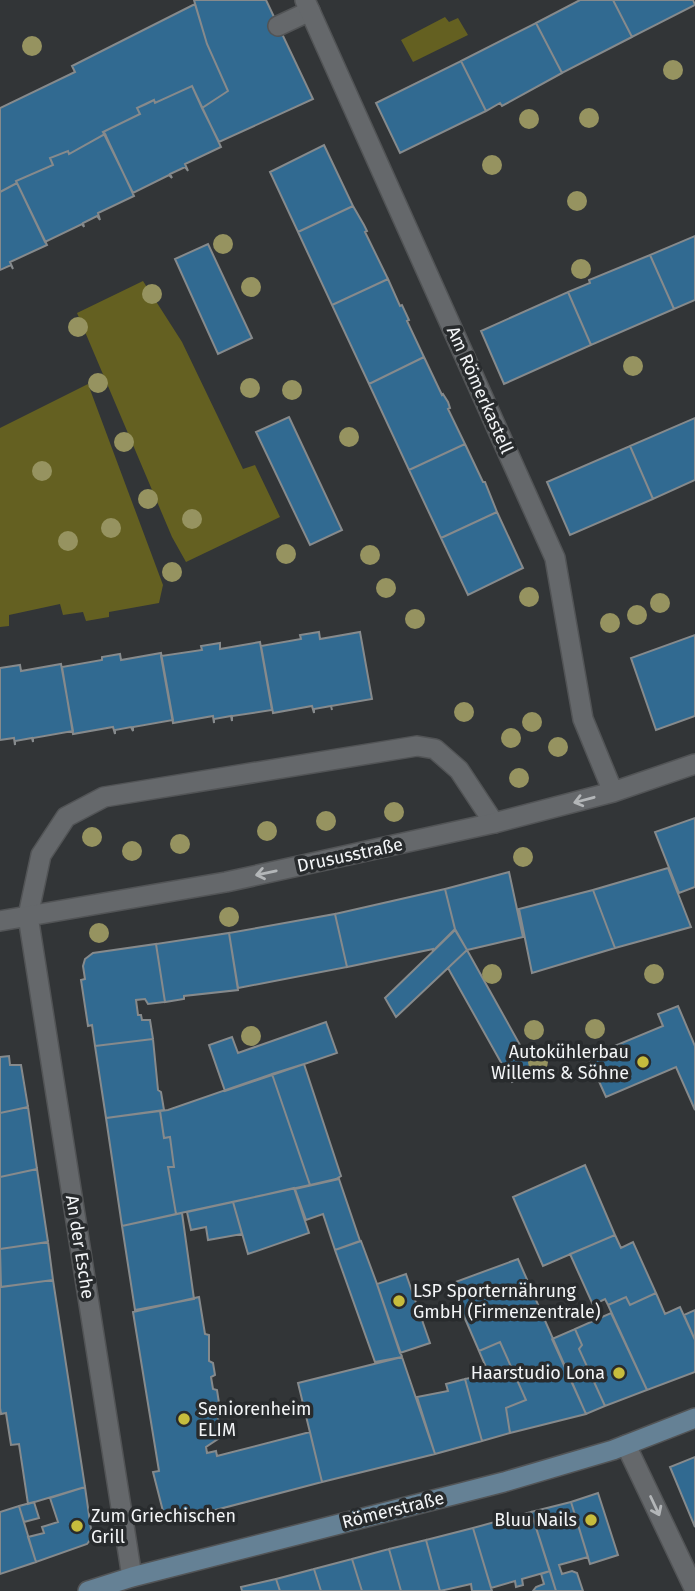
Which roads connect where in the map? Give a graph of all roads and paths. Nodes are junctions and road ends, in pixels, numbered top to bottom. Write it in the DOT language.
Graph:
graph roads {
  1 [pos="308,6"];
  2 [pos="278,26"];
  3 [pos="695,764"];
  4 [pos="613,792"];
  5 [pos="494,823"];
  6 [pos="28,916"];
  7 [pos="0,921"];
  8 [pos="695,1418"];
  9 [pos="626,1445"];
  10 [pos="132,1577"];
  11 [pos="92,1590"];
  12 [pos="695,1590"];
  1 -- 2 [label="street"];
  1 -- 4 [label="street, Am Römerkastell"];
  3 -- 4 [label="street, Drususstraße"];
  4 -- 5 [label="street, Drususstraße, one-way"];
  5 -- 6 [label="street, Drususstraße, one-way"];
  5 -- 6 [label="street"];
  6 -- 7 [label="street, Drususstraße"];
  6 -- 10 [label="street, An der Esche"];
  8 -- 9 [label="main road, Römerstraße"];
  9 -- 10 [label="main road, Römerstraße"];
  9 -- 12 [label="street, one-way"];
  10 -- 11 [label="main road, Römerstraße"];
}
